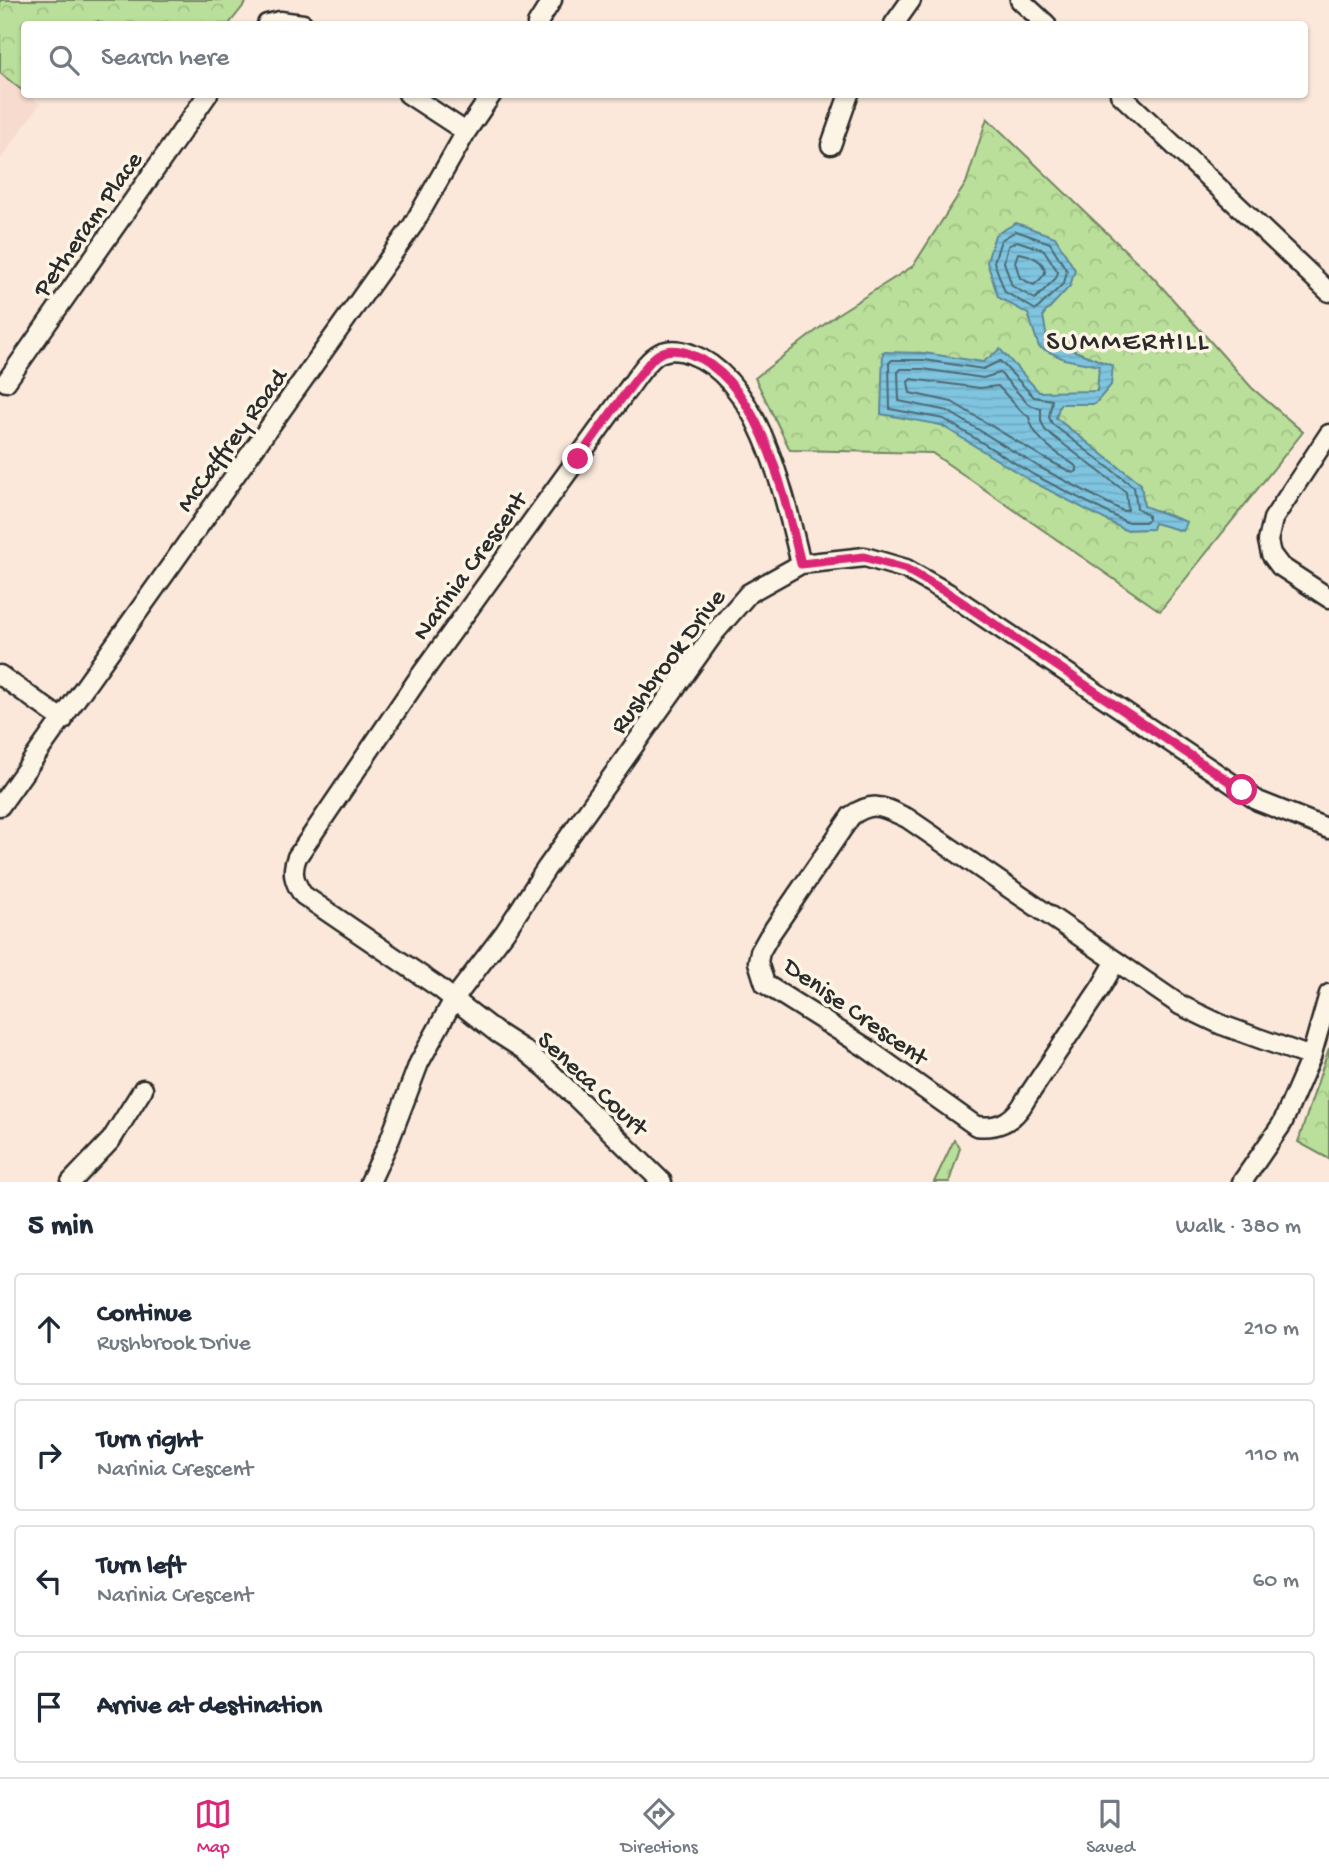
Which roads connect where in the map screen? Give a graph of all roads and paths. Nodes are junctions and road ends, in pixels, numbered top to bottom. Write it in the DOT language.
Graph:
graph roads {
  1 [pos="552,0"];
  2 [pos="911,0"];
  3 [pos="1020,0"];
  4 [pos="539,21"];
  5 [pos="896,21"];
  6 [pos="1043,21"];
  7 [pos="205,98"];
  8 [pos="414,98"];
  9 [pos="489,98"];
  10 [pos="848,98"];
  11 [pos="1124,98"];
  12 [pos="467,132"];
  13 [pos="831,145"];
  14 [pos="1329,292"];
  15 [pos="6,382"];
  16 [pos="1329,434"];
  17 [pos="801,564"];
  18 [pos="1329,598"];
  19 [pos="0,675"];
  20 [pos="62,720"];
  21 [pos="0,806"];
  22 [pos="1329,828"];
  23 [pos="1116,961"];
  24 [pos="454,999"];
  25 [pos="1327,1005"];
  26 [pos="1311,1057"];
  27 [pos="143,1089"];
  28 [pos="71,1182"];
  29 [pos="370,1182"];
  30 [pos="662,1182"];
  31 [pos="1242,1182"];
  1 -- 4 [label="street"];
  2 -- 5 [label="street"];
  3 -- 6 [label="street"];
  7 -- 15 [label="street, Petheram Place"];
  8 -- 12 [label="street"];
  9 -- 12 [label="street, McCaffrey Road"];
  10 -- 13 [label="street"];
  11 -- 14 [label="street"];
  12 -- 20 [label="street, McCaffrey Road"];
  16 -- 18 [label="street"];
  17 -- 22 [label="street, Rushbrook Drive"];
  17 -- 24 [label="street, Rushbrook Drive"];
  17 -- 24 [label="street, Narinia Crescent"];
  19 -- 20 [label="street"];
  20 -- 21 [label="street, McCaffrey Road"];
  23 -- 23 [label="street, Denise Crescent"];
  23 -- 26 [label="street, Denise Crescent"];
  24 -- 29 [label="street, Rushbrook Drive"];
  24 -- 30 [label="street, Seneca Court"];
  25 -- 26 [label="street"];
  26 -- 31 [label="street"];
  27 -- 28 [label="street"];
}
